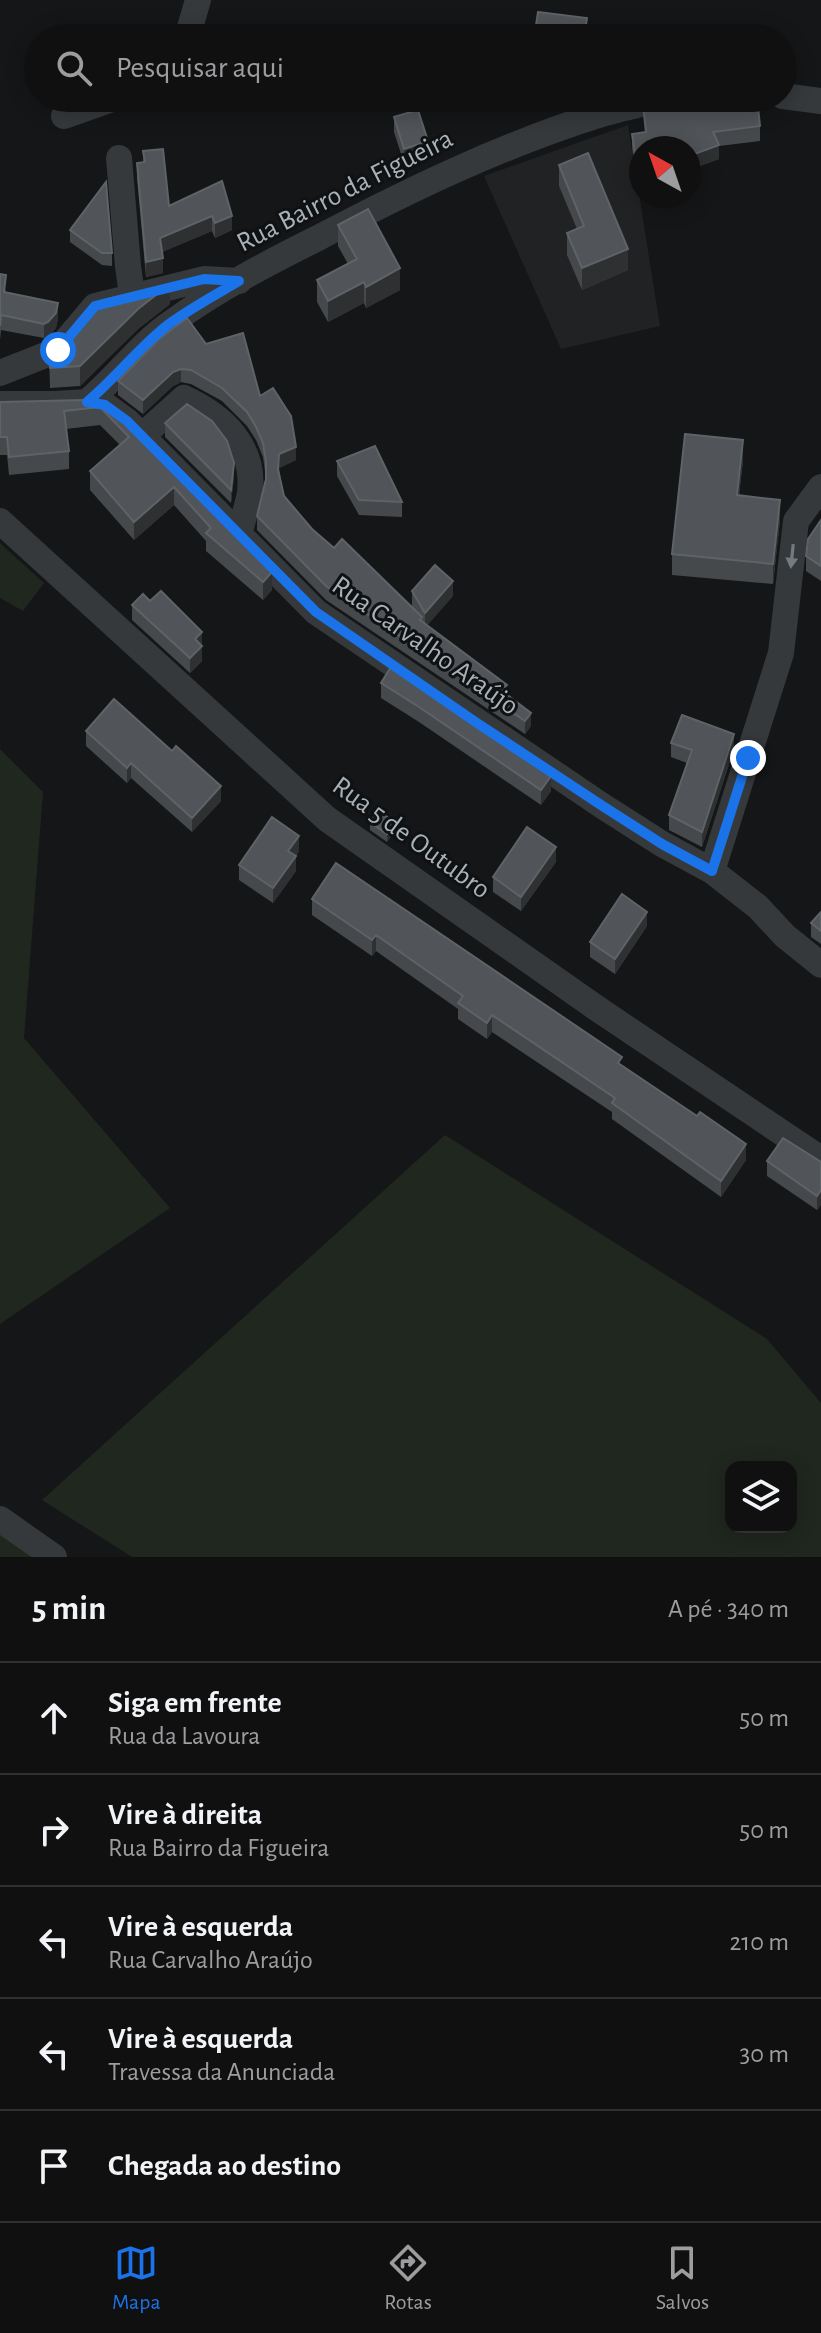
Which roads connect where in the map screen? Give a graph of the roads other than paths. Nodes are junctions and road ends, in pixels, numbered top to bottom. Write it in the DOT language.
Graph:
graph roads {
  1 [pos="198,0"];
  2 [pos="191,24"];
  3 [pos="797,98"];
  4 [pos="821,101"];
  5 [pos="75,112"];
  6 [pos="609,112"];
  7 [pos="64,116"];
  8 [pos="119,158"];
  9 [pos="239,281"];
  10 [pos="132,295"];
  11 [pos="0,373"];
  12 [pos="87,402"];
  13 [pos="0,404"];
  14 [pos="142,436"];
  15 [pos="821,487"];
  16 [pos="0,521"];
  17 [pos="239,535"];
  18 [pos="712,871"];
  19 [pos="821,965"];
  20 [pos="821,1159"];
  21 [pos="0,1519"];
  22 [pos="54,1557"];
  1 -- 2 [label="street"];
  3 -- 4 [label="street"];
  5 -- 7 [label="street"];
  6 -- 9 [label="street, Rua Bairro da Figueira"];
  8 -- 10 [label="street"];
  9 -- 10 [label="street"];
  9 -- 12 [label="street, Rua Bairro da Figueira"];
  10 -- 11 [label="street"];
  12 -- 13 [label="street, Rua Carvalho Araújo"];
  12 -- 14 [label="street, Rua Carvalho Araújo"];
  14 -- 17 [label="street, Rua Carvalho Araújo"];
  14 -- 17 [label="street"];
  15 -- 18 [label="street, one-way"];
  16 -- 20 [label="street, Rua 5 de Outubro"];
  17 -- 18 [label="street, Rua Carvalho Araújo"];
  18 -- 19 [label="street, Rua Carvalho Araújo"];
  21 -- 22 [label="street"];
}
